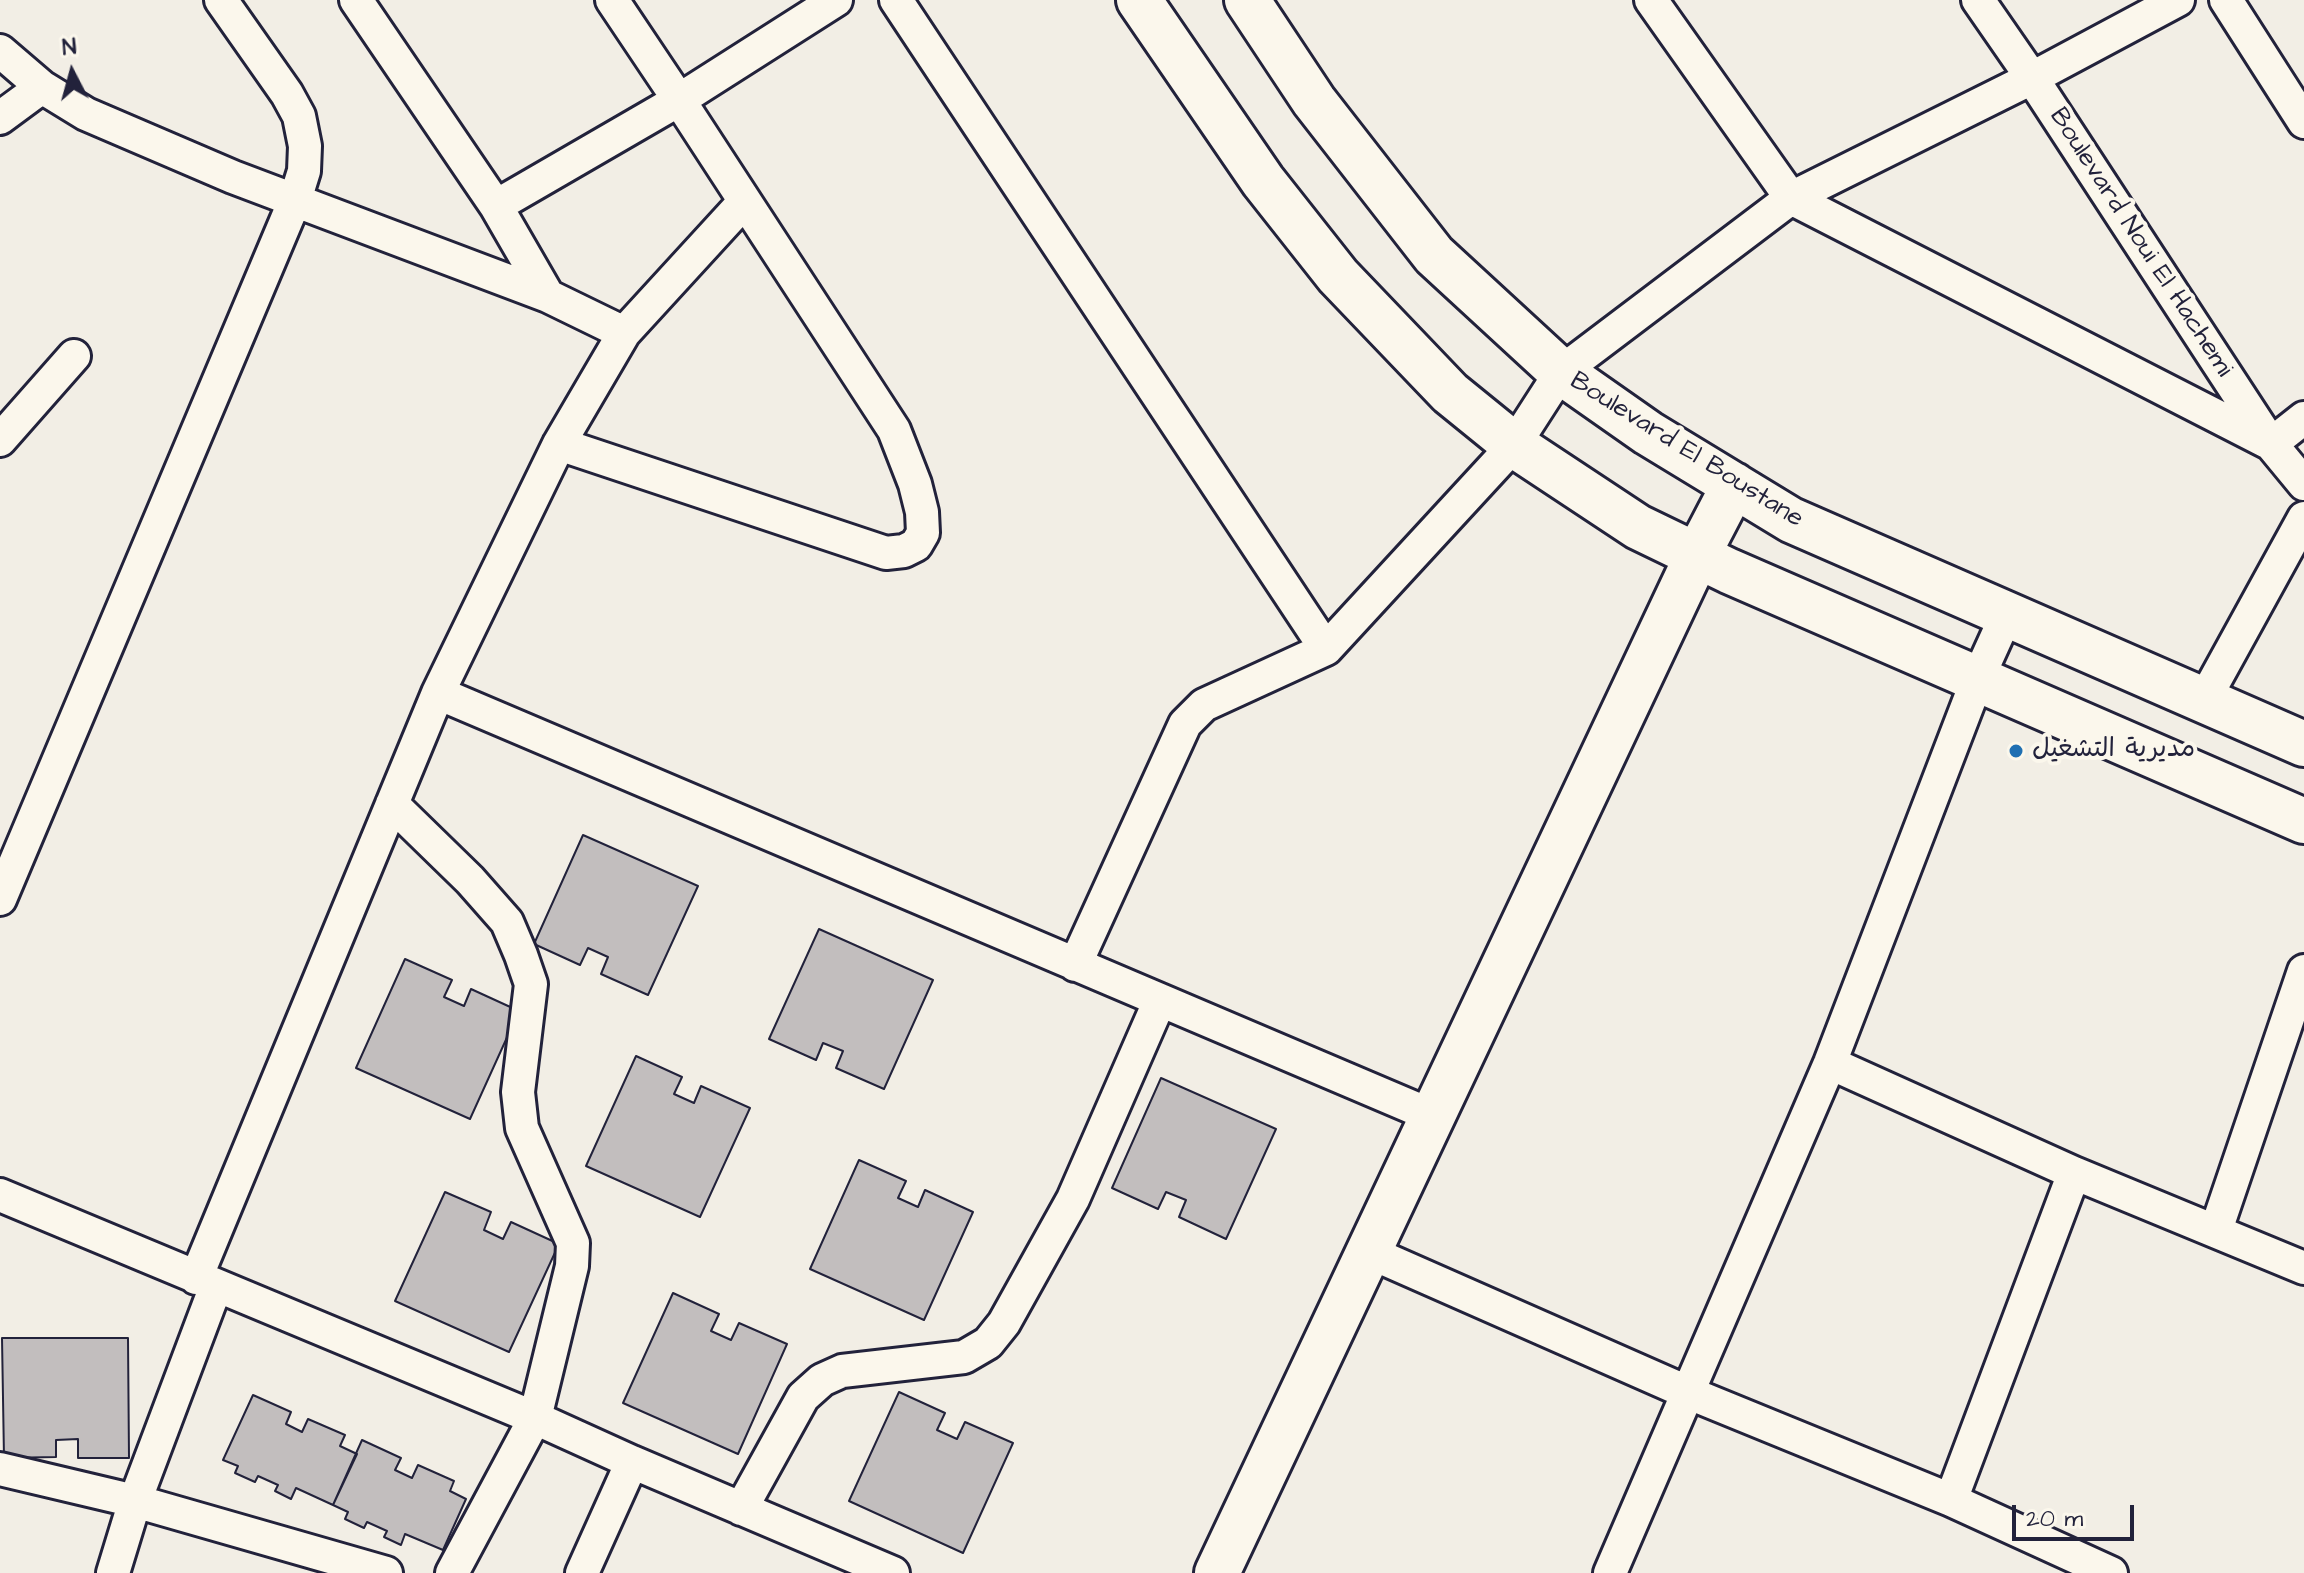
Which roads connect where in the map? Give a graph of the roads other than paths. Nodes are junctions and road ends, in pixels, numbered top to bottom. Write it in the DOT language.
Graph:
graph roads {
  1 [pos="221,0"];
  2 [pos="356,0"];
  3 [pos="612,0"];
  4 [pos="836,0"];
  5 [pos="896,0"];
  6 [pos="1139,0"];
  7 [pos="1247,0"];
  8 [pos="1651,0"];
  9 [pos="1978,0"];
  10 [pos="2178,0"];
  11 [pos="2226,0"];
  12 [pos="0,51"];
  13 [pos="2032,78"];
  14 [pos="42,87"];
  15 [pos="679,100"];
  16 [pos="0,118"];
  17 [pos="2304,122"];
  18 [pos="1791,198"];
  19 [pos="295,200"];
  20 [pos="744,202"];
  21 [pos="496,206"];
  22 [pos="548,296"];
  23 [pos="624,333"];
  24 [pos="74,356"];
  25 [pos="1561,372"];
  26 [pos="2304,418"];
  27 [pos="0,440"];
  28 [pos="559,444"];
  29 [pos="2271,444"];
  30 [pos="1514,445"];
  31 [pos="2304,484"];
  32 [pos="1734,485"];
  33 [pos="2304,518"];
  34 [pos="1697,556"];
  35 [pos="2007,614"];
  36 [pos="1326,649"];
  37 [pos="1978,678"];
  38 [pos="438,693"];
  39 [pos="2204,700"];
  40 [pos="2304,744"];
  41 [pos="392,804"];
  42 [pos="2304,821"];
  43 [pos="0,899"];
  44 [pos="1075,965"];
  45 [pos="2304,971"];
  46 [pos="1160,1000"];
  47 [pos="1830,1063"];
  48 [pos="1433,1116"];
  49 [pos="2074,1173"];
  50 [pos="0,1195"];
  51 [pos="2216,1230"];
  52 [pos="1369,1252"];
  53 [pos="2304,1268"];
  54 [pos="206,1282"];
  55 [pos="1689,1393"];
  56 [pos="535,1418"];
  57 [pos="632,1462"];
  58 [pos="0,1469"];
  59 [pos="1951,1500"];
  60 [pos="135,1501"];
  61 [pos="741,1509"];
  62 [pos="113,1573"];
  63 [pos="386,1573"];
  64 [pos="452,1573"];
  65 [pos="582,1573"];
  66 [pos="893,1573"];
  67 [pos="1217,1573"];
  68 [pos="1610,1573"];
  69 [pos="2111,1573"];
  1 -- 19 [label="street"];
  2 -- 21 [label="street"];
  3 -- 15 [label="street"];
  4 -- 15 [label="street"];
  5 -- 36 [label="street"];
  6 -- 30 [label="main road"];
  7 -- 25 [label="main road, Boulevard El Boustane"];
  8 -- 18 [label="street"];
  9 -- 13 [label="street, Boulevard Noui El Hachemi"];
  10 -- 13 [label="street"];
  11 -- 17 [label="street"];
  12 -- 14 [label="street"];
  13 -- 18 [label="street"];
  13 -- 29 [label="street, Boulevard Noui El Hachemi"];
  14 -- 16 [label="street"];
  14 -- 19 [label="street"];
  15 -- 20 [label="street"];
  15 -- 21 [label="street"];
  18 -- 25 [label="street"];
  18 -- 29 [label="street"];
  19 -- 22 [label="street"];
  19 -- 43 [label="street"];
  20 -- 23 [label="street"];
  20 -- 28 [label="street"];
  21 -- 22 [label="street"];
  22 -- 23 [label="street"];
  23 -- 28 [label="street"];
  24 -- 27 [label="street"];
  25 -- 30 [label="street"];
  25 -- 32 [label="main road, Boulevard El Boustane"];
  26 -- 29 [label="street"];
  28 -- 38 [label="street"];
  29 -- 31 [label="street, Boulevard Noui El Hachemi"];
  30 -- 34 [label="main road"];
  30 -- 36 [label="street"];
  32 -- 34 [label="main road"];
  32 -- 35 [label="main road, Boulevard El Boustane"];
  33 -- 39 [label="street"];
  34 -- 37 [label="main road"];
  34 -- 48 [label="main road"];
  35 -- 37 [label="street"];
  35 -- 39 [label="main road, Boulevard El Boustane"];
  36 -- 44 [label="street"];
  37 -- 42 [label="main road"];
  37 -- 47 [label="street"];
  38 -- 41 [label="street"];
  38 -- 44 [label="street"];
  39 -- 40 [label="main road, Boulevard El Boustane"];
  41 -- 54 [label="street"];
  41 -- 56 [label="street"];
  44 -- 46 [label="street"];
  45 -- 51 [label="street"];
  46 -- 48 [label="street"];
  46 -- 61 [label="street"];
  47 -- 49 [label="street"];
  47 -- 55 [label="street"];
  48 -- 52 [label="main road"];
  49 -- 51 [label="street"];
  49 -- 59 [label="street"];
  50 -- 54 [label="street"];
  51 -- 53 [label="street"];
  52 -- 55 [label="street"];
  52 -- 67 [label="main road"];
  54 -- 56 [label="street"];
  54 -- 60 [label="street"];
  55 -- 59 [label="street"];
  55 -- 68 [label="street"];
  56 -- 57 [label="street"];
  56 -- 64 [label="street"];
  57 -- 61 [label="street"];
  57 -- 65 [label="street"];
  58 -- 60 [label="street"];
  59 -- 69 [label="street"];
  60 -- 62 [label="street"];
  60 -- 63 [label="street"];
  61 -- 66 [label="street"];
}
